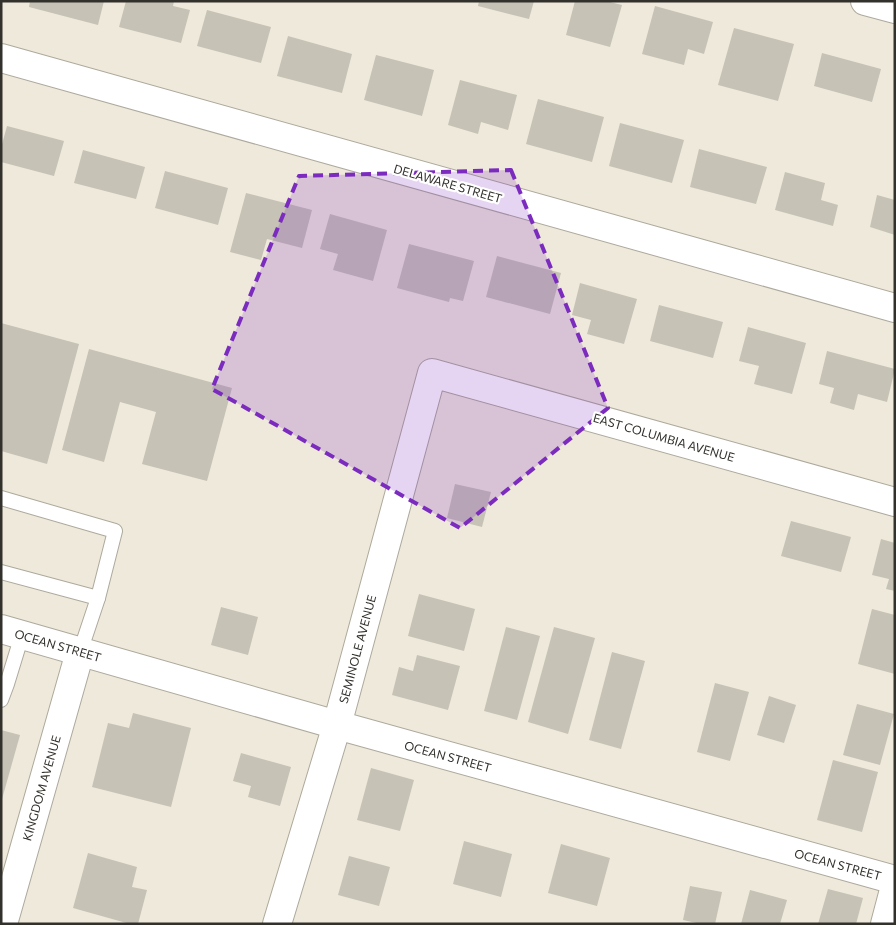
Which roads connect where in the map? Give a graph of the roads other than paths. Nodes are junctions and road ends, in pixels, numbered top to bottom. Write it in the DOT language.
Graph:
graph roads {
  1 [pos="865,1"];
  2 [pos="895,9"];
  3 [pos="1,58"];
  4 [pos="895,308"];
  5 [pos="432,373"];
  6 [pos="1,498"];
  7 [pos="895,502"];
  8 [pos="1,572"];
  9 [pos="98,598"];
  10 [pos="12,632"];
  11 [pos="80,652"];
  12 [pos="1,700"];
  13 [pos="337,725"];
  14 [pos="895,880"];
  15 [pos="895,886"];
  16 [pos="2,924"];
  17 [pos="277,924"];
  18 [pos="885,924"];
  1 -- 2 [label="street"];
  3 -- 4 [label="street, DELAWARE STREET"];
  5 -- 7 [label="street, EAST COLUMBIA AVENUE"];
  5 -- 13 [label="street, SEMINOLE AVENUE"];
  6 -- 9 [label="lane"];
  8 -- 9 [label="lane"];
  9 -- 11 [label="lane"];
  10 -- 11 [label="street, OCEAN STREET"];
  10 -- 12 [label="lane"];
  11 -- 13 [label="street, OCEAN STREET"];
  11 -- 16 [label="street, KINGDOM AVENUE"];
  13 -- 14 [label="street, OCEAN STREET"];
  13 -- 17 [label="street, SEMINOLE AVENUE"];
  15 -- 18 [label="street"];
}
